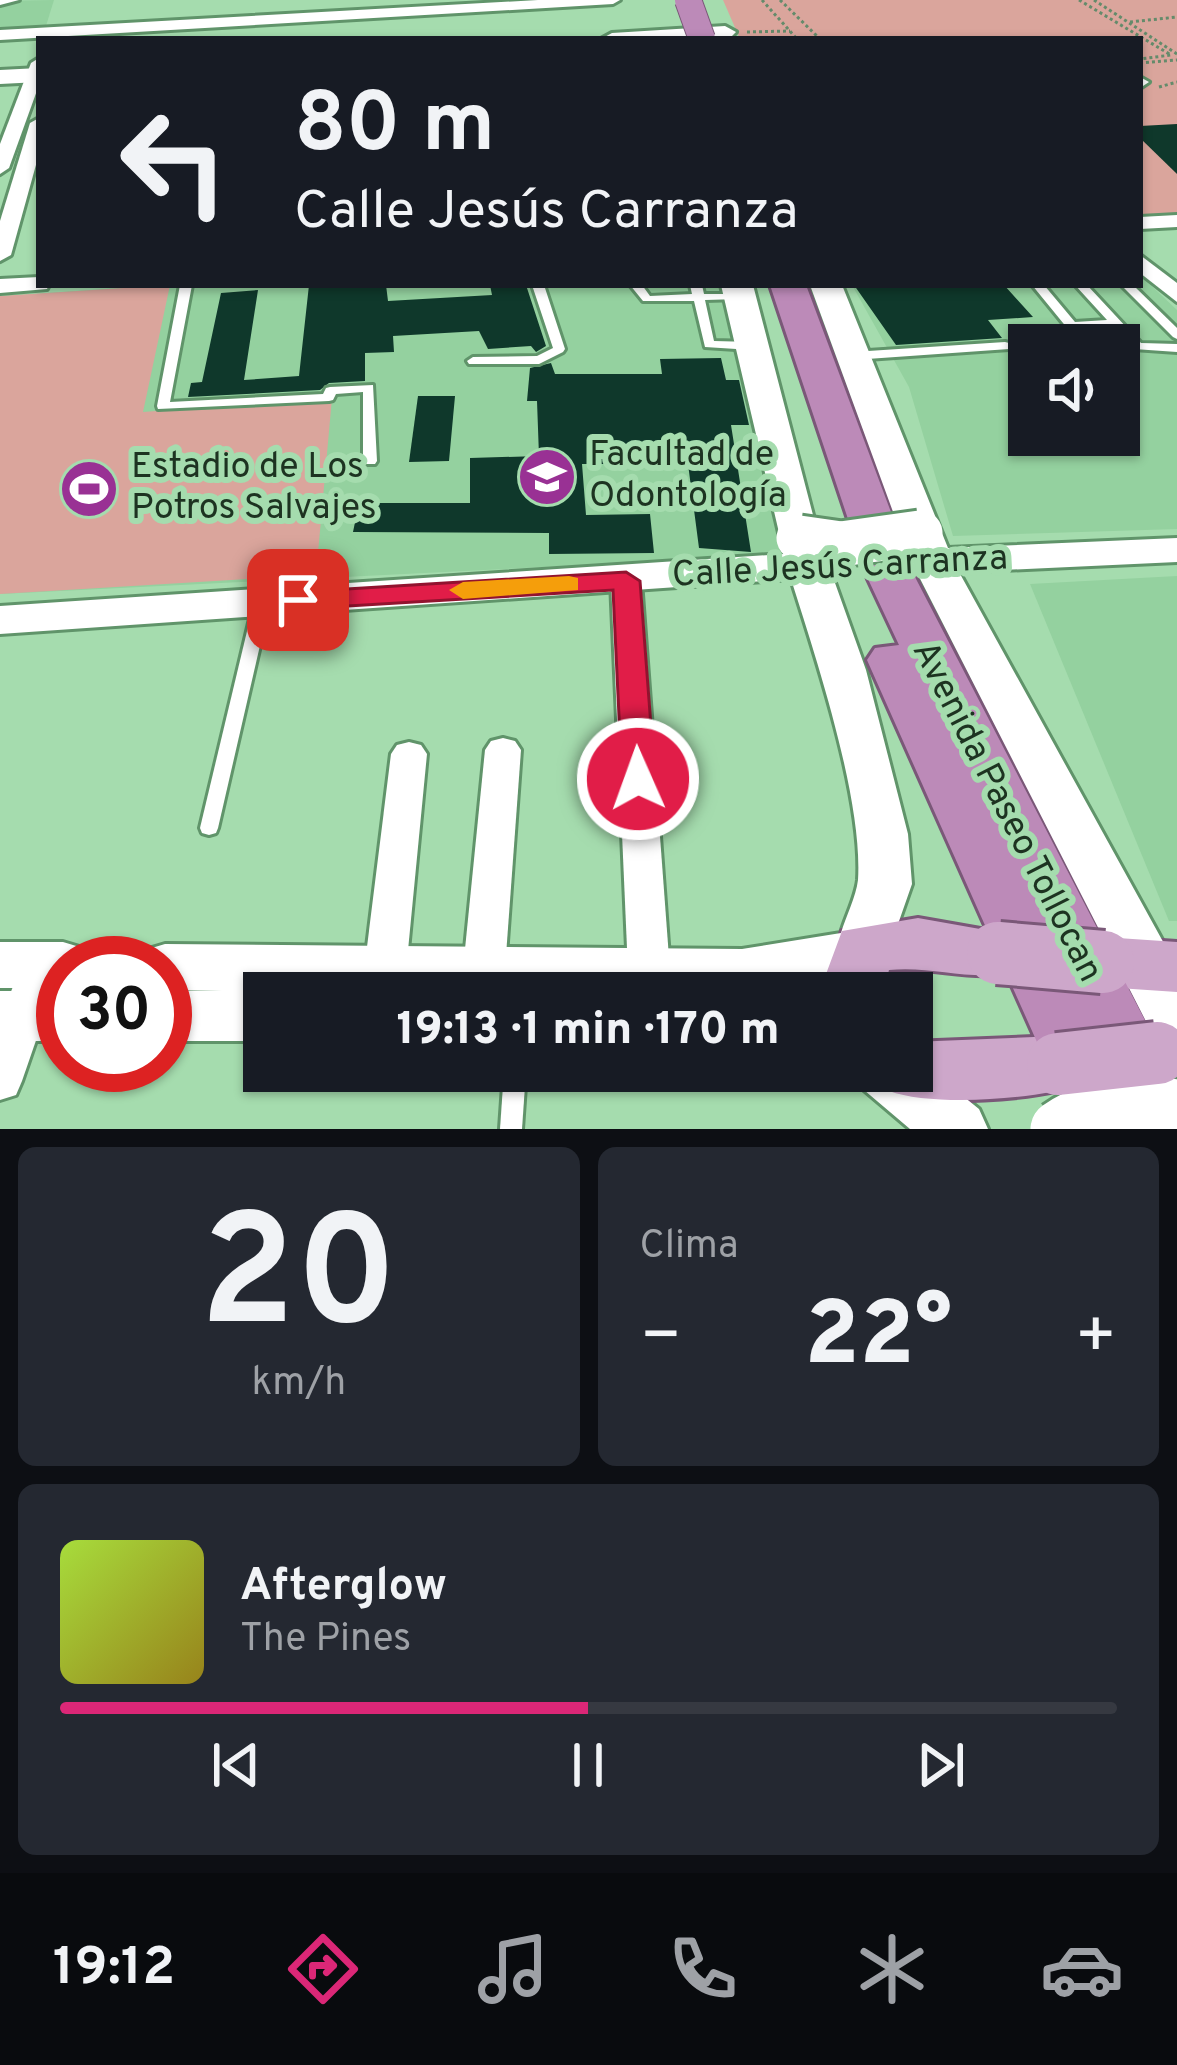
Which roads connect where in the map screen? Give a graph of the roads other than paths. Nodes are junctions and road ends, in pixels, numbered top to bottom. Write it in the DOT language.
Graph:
graph roads {
  1 [pos="12,0"];
  2 [pos="613,0"];
  3 [pos="688,0"];
  4 [pos="712,0"];
  5 [pos="0,1"];
  6 [pos="370,7"];
  7 [pos="668,26"];
  8 [pos="61,29"];
  9 [pos="0,35"];
  10 [pos="379,36"];
  11 [pos="625,36"];
  12 [pos="713,36"];
  13 [pos="717,36"];
  14 [pos="718,36"];
  15 [pos="36,71"];
  16 [pos="36,73"];
  17 [pos="0,77"];
  18 [pos="36,131"];
  19 [pos="6,136"];
  20 [pos="36,138"];
  21 [pos="0,168"];
  22 [pos="19,196"];
  23 [pos="1177,220"];
  24 [pos="1143,223"];
  25 [pos="0,255"];
  26 [pos="1143,262"];
  27 [pos="36,284"];
  28 [pos="0,286"];
  29 [pos="1173,287"];
  30 [pos="185,288"];
  31 [pos="539,288"];
  32 [pos="638,288"];
  33 [pos="756,288"];
  34 [pos="827,288"];
  35 [pos="1040,288"];
  36 [pos="1084,288"];
  37 [pos="1130,288"];
  38 [pos="698,291"];
  39 [pos="1116,323"];
  40 [pos="1070,324"];
  41 [pos="1101,324"];
  42 [pos="1177,335"];
  43 [pos="752,346"];
  44 [pos="1005,346"];
  45 [pos="1177,348"];
  46 [pos="853,356"];
  47 [pos="473,361"];
  48 [pos="370,461"];
  49 [pos="926,547"];
  50 [pos="1177,550"];
  51 [pos="805,551"];
  52 [pos="626,581"];
  53 [pos="262,602"];
  54 [pos="0,620"];
  55 [pos="503,750"];
  56 [pos="409,754"];
  57 [pos="209,828"];
  58 [pos="1142,965"];
  59 [pos="192,967"];
  60 [pos="484,969"];
  61 [pos="857,970"];
  62 [pos="385,971"];
  63 [pos="649,971"];
  64 [pos="31,991"];
  65 [pos="192,1016"];
  66 [pos="243,1016"];
  67 [pos="1172,1059"];
  68 [pos="933,1070"];
  69 [pos="0,1081"];
  70 [pos="514,1092"];
  71 [pos="911,1092"];
  72 [pos="512,1129"];
  73 [pos="956,1129"];
  74 [pos="1059,1129"];
  75 [pos="1111,1129"];
  76 [pos="1165,1129"];
  1 -- 5 [label="street"];
  2 -- 6 [label="street"];
  3 -- 13 [label="highway, bridge"];
  4 -- 14 [label="main road"];
  6 -- 8 [label="street"];
  6 -- 10 [label="street"];
  7 -- 11 [label="main road"];
  7 -- 12 [label="main road"];
  8 -- 9 [label="street"];
  15 -- 17 [label="main road"];
  16 -- 19 [label="street"];
  18 -- 19 [label="street"];
  19 -- 21 [label="street"];
  20 -- 22 [label="street"];
  22 -- 25 [label="street"];
  23 -- 24 [label="street"];
  26 -- 29 [label="street"];
  27 -- 28 [label="street"];
  30 -- 48 [label="lane"];
  31 -- 47 [label="lane"];
  32 -- 38 [label="lane"];
  33 -- 38 [label="lane"];
  33 -- 43 [label="main road"];
  33 -- 75 [label="highway, Avenida Paseo Tollocan"];
  33 -- 76 [label="highway, Avenida Paseo Tollocan"];
  34 -- 46 [label="main road, Avenida Paseo Tollocan"];
  35 -- 40 [label="lane"];
  36 -- 39 [label="lane"];
  37 -- 42 [label="lane"];
  38 -- 43 [label="lane"];
  39 -- 41 [label="lane"];
  39 -- 45 [label="lane"];
  43 -- 51 [label="main road"];
  44 -- 46 [label="lane"];
  46 -- 49 [label="main road, Avenida Paseo Tollocan"];
  49 -- 50 [label="main road, Calle Jesús Carranza"];
  49 -- 51 [label="main road, Calle Jesús Carranza"];
  49 -- 58 [label="main road, Avenida Paseo Tollocan"];
  51 -- 52 [label="main road, Calle Jesús Carranza"];
  51 -- 61 [label="main road"];
  52 -- 53 [label="main road, Calle Jesús Carranza"];
  52 -- 63 [label="street"];
  53 -- 54 [label="main road, Calle Jesús Carranza"];
  53 -- 57 [label="lane"];
  55 -- 60 [label="street"];
  56 -- 62 [label="street"];
  58 -- 61 [label="main road, bridge"];
  58 -- 67 [label="main road, Avenida Paseo Tollocan"];
  59 -- 62 [label="main road"];
  60 -- 62 [label="main road"];
  60 -- 63 [label="main road"];
  61 -- 63 [label="main road"];
  64 -- 69 [label="street"];
  65 -- 66 [label="main road"];
  67 -- 68 [label="main road, bridge"];
  67 -- 74 [label="main road, bridge"];
  70 -- 72 [label="lane"];
  71 -- 73 [label="main road"];
}
